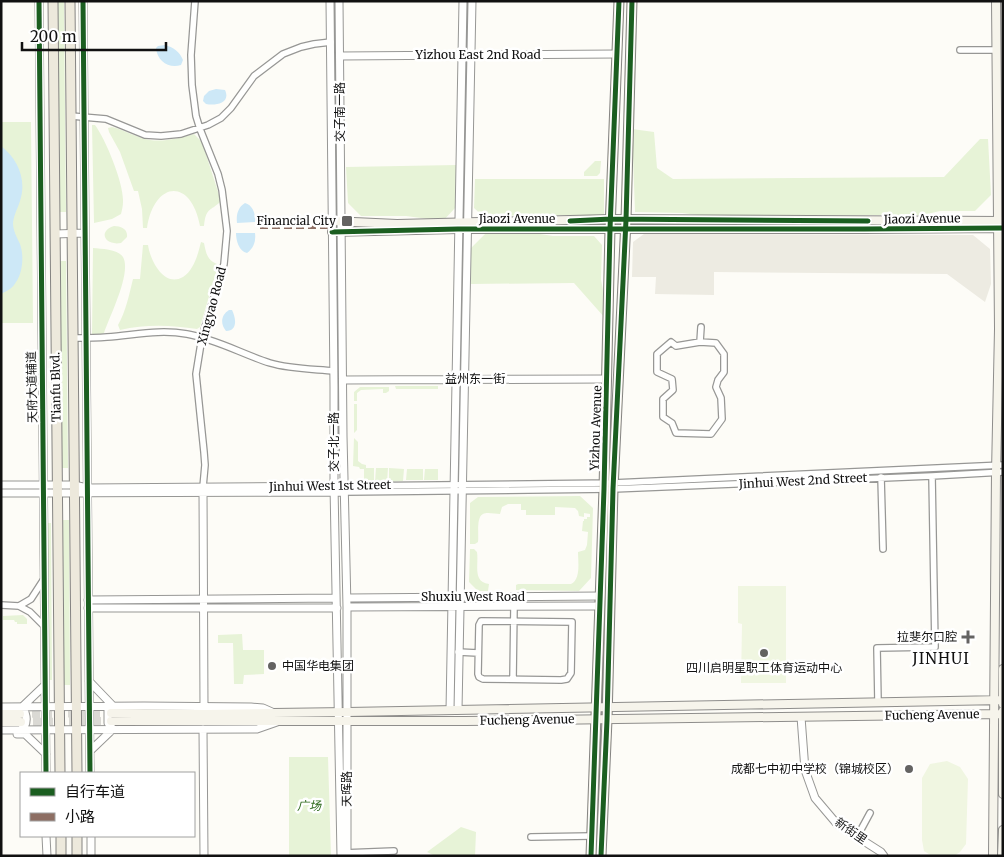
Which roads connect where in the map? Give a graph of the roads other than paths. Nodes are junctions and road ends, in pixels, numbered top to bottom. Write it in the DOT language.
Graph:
graph roads {
  1 [pos="39,1"];
  2 [pos="53,1"];
  3 [pos="70,1"];
  4 [pos="83,1"];
  5 [pos="195,1"];
  6 [pos="330,1"];
  7 [pos="339,1"];
  8 [pos="462,1"];
  9 [pos="472,1"];
  10 [pos="619,1"];
  11 [pos="632,1"];
  12 [pos="996,1"];
  13 [pos="331,42"];
  14 [pos="960,50"];
  15 [pos="997,50"];
  16 [pos="617,54"];
  17 [pos="462,55"];
  18 [pos="470,55"];
  19 [pos="340,56"];
  20 [pos="71,116"];
  21 [pos="84,116"];
  22 [pos="200,128"];
  23 [pos="336,222"];
  24 [pos="611,224"];
  25 [pos="625,224"];
  26 [pos="1000,225"];
  27 [pos="463,226"];
  28 [pos="341,231"];
  29 [pos="332,232"];
  30 [pos="85,233"];
  31 [pos="55,234"];
  32 [pos="72,234"];
  33 [pos="701,327"];
  34 [pos="202,337"];
  35 [pos="73,338"];
  36 [pos="86,338"];
  37 [pos="700,342"];
  38 [pos="334,371"];
  39 [pos="460,379"];
  40 [pos="607,379"];
  41 [pos="343,380"];
  42 [pos="1000,469"];
  43 [pos="932,476"];
  44 [pos="882,478"];
  45 [pos="1,485"];
  46 [pos="43,485"];
  47 [pos="608,486"];
  48 [pos="458,487"];
  49 [pos="57,489"];
  50 [pos="74,489"];
  51 [pos="334,489"];
  52 [pos="345,489"];
  53 [pos="87,490"];
  54 [pos="203,490"];
  55 [pos="43,493"];
  56 [pos="1,494"];
  57 [pos="884,549"];
  58 [pos="44,580"];
  59 [pos="456,596"];
  60 [pos="336,598"];
  61 [pos="346,598"];
  62 [pos="204,599"];
  63 [pos="88,600"];
  64 [pos="600,601"];
  65 [pos="1,605"];
  66 [pos="19,606"];
  67 [pos="456,606"];
  68 [pos="514,606"];
  69 [pos="347,607"];
  70 [pos="88,608"];
  71 [pos="336,608"];
  72 [pos="204,609"];
  73 [pos="514,621"];
  74 [pos="44,626"];
  75 [pos="458,652"];
  76 [pos="478,653"];
  77 [pos="1003,668"];
  78 [pos="513,679"];
  79 [pos="89,681"];
  80 [pos="45,685"];
  81 [pos="1003,700"];
  82 [pos="878,702"];
  83 [pos="45,706"];
  84 [pos="59,706"];
  85 [pos="76,706"];
  86 [pos="89,706"];
  87 [pos="204,706"];
  88 [pos="1,707"];
  89 [pos="994,707"];
  90 [pos="596,708"];
  91 [pos="607,708"];
  92 [pos="1003,708"];
  93 [pos="112,710"];
  94 [pos="454,710"];
  95 [pos="273,712"];
  96 [pos="338,712"];
  97 [pos="347,712"];
  98 [pos="1,714"];
  99 [pos="1003,714"];
  100 [pos="801,717"];
  101 [pos="21,718"];
  102 [pos="596,720"];
  103 [pos="607,720"];
  104 [pos="1,722"];
  105 [pos="277,722"];
  106 [pos="338,722"];
  107 [pos="347,722"];
  108 [pos="112,725"];
  109 [pos="45,729"];
  110 [pos="60,729"];
  111 [pos="76,729"];
  112 [pos="90,729"];
  113 [pos="1,730"];
  114 [pos="203,730"];
  115 [pos="1,734"];
  116 [pos="90,751"];
  117 [pos="46,754"];
  118 [pos="46,772"];
  119 [pos="60,772"];
  120 [pos="77,772"];
  121 [pos="90,772"];
  122 [pos="1003,772"];
  123 [pos="1003,789"];
  124 [pos="1003,794"];
  125 [pos="870,813"];
  126 [pos="1003,830"];
  127 [pos="591,836"];
  128 [pos="46,837"];
  129 [pos="60,837"];
  130 [pos="77,837"];
  131 [pos="90,837"];
  132 [pos="531,837"];
  133 [pos="857,837"];
  134 [pos="394,851"];
  135 [pos="344,854"];
  136 [pos="46,856"];
  137 [pos="61,856"];
  138 [pos="77,856"];
  139 [pos="91,856"];
  140 [pos="204,856"];
  141 [pos="591,856"];
  142 [pos="601,856"];
  143 [pos="884,856"];
  144 [pos="993,856"];
  145 [pos="1002,856"];
  1 -- 46 [label="street, 天府大道辅道"];
  2 -- 31 [label="main road, Tianfu Blvd."];
  3 -- 20 [label="main road, Tianfu Blvd."];
  4 -- 21 [label="street"];
  5 -- 22 [label="street, Xingyao Road"];
  6 -- 13 [label="street, 交子南一路"];
  7 -- 19 [label="street, 交子南一路"];
  8 -- 17 [label="street"];
  9 -- 18 [label="street"];
  10 -- 16 [label="main road, Yizhou Avenue"];
  11 -- 25 [label="main road, Yizhou Avenue"];
  12 -- 15 [label="main road"];
  13 -- 22 [label="street"];
  13 -- 23 [label="street, 交子南一路"];
  14 -- 15 [label="street"];
  15 -- 26 [label="main road"];
  16 -- 18 [label="street, Yizhou East 2nd Road"];
  16 -- 24 [label="main road, Yizhou Avenue"];
  17 -- 18 [label="street, Yizhou East 2nd Road"];
  17 -- 19 [label="street, Yizhou East 2nd Road"];
  17 -- 27 [label="street"];
  18 -- 27 [label="street"];
  19 -- 23 [label="street, 交子南一路"];
  20 -- 21 [label="street"];
  20 -- 32 [label="main road, Tianfu Blvd."];
  21 -- 22 [label="street"];
  21 -- 30 [label="street"];
  22 -- 34 [label="street, Xingyao Road"];
  23 -- 27 [label="main road, Jiaozi Avenue"];
  23 -- 28 [label="street, 交子北一路"];
  23 -- 29 [label="street, 交子北一路"];
  24 -- 25 [label="main road, Jiaozi Avenue"];
  24 -- 27 [label="main road, Jiaozi Avenue"];
  24 -- 40 [label="main road, Yizhou Avenue"];
  25 -- 26 [label="main road, Jiaozi Avenue"];
  25 -- 47 [label="main road, Yizhou Avenue"];
  26 -- 42 [label="main road"];
  27 -- 28 [label="main road, Jiaozi Avenue"];
  27 -- 39 [label="street"];
  28 -- 29 [label="main road, Jiaozi Avenue"];
  28 -- 41 [label="street, 交子北一路"];
  29 -- 38 [label="street, 交子北一路"];
  30 -- 32 [label="street"];
  30 -- 36 [label="street"];
  31 -- 32 [label="street"];
  31 -- 49 [label="main road, Tianfu Blvd."];
  32 -- 35 [label="main road, Tianfu Blvd."];
  33 -- 37 [label="street"];
  34 -- 36 [label="street"];
  34 -- 38 [label="street"];
  34 -- 54 [label="street, Xingyao Road"];
  35 -- 36 [label="street"];
  35 -- 50 [label="main road, Tianfu Blvd."];
  36 -- 53 [label="street"];
  37 -- 37 [label="street"];
  38 -- 51 [label="street, 交子北一路"];
  39 -- 40 [label="street, 益州东一街"];
  39 -- 41 [label="street, 益州东一街"];
  39 -- 48 [label="street"];
  40 -- 47 [label="main road, Yizhou Avenue"];
  41 -- 52 [label="street, 交子北一路"];
  42 -- 43 [label="street, Jinhui West 2nd Street"];
  42 -- 47 [label="street, Jinhui West 2nd Street"];
  42 -- 89 [label="main road"];
  43 -- 44 [label="street, Jinhui West 2nd Street"];
  43 -- 82 [label="street"];
  44 -- 47 [label="street, Jinhui West 2nd Street"];
  44 -- 57 [label="street"];
  45 -- 46 [label="street"];
  46 -- 49 [label="street"];
  46 -- 55 [label="street, 天府大道辅道"];
  47 -- 48 [label="street, Jinhui West 1st Street"];
  47 -- 64 [label="main road, Yizhou Avenue"];
  47 -- 91 [label="main road, Yizhou Avenue"];
  48 -- 52 [label="street, Jinhui West 1st Street"];
  48 -- 59 [label="street"];
  49 -- 50 [label="street, Jinhui West 1st Street"];
  49 -- 55 [label="street"];
  49 -- 84 [label="main road, Tianfu Blvd."];
  50 -- 53 [label="street, Jinhui West 1st Street"];
  50 -- 85 [label="main road, Tianfu Blvd."];
  51 -- 52 [label="street, Jinhui West 1st Street"];
  51 -- 54 [label="street, Jinhui West 1st Street"];
  51 -- 60 [label="street, 交子北一路"];
  52 -- 61 [label="street, 交子北一路"];
  53 -- 54 [label="street, Jinhui West 1st Street"];
  53 -- 63 [label="street"];
  54 -- 62 [label="street, Xingyao Road"];
  55 -- 56 [label="street"];
  55 -- 58 [label="street, 天府大道辅道"];
  58 -- 66 [label="street"];
  58 -- 74 [label="street, 天府大道辅道"];
  59 -- 61 [label="street, Shuxiu West Road"];
  59 -- 64 [label="street, Shuxiu West Road"];
  59 -- 67 [label="street"];
  60 -- 62 [label="street"];
  60 -- 71 [label="street, 交子北一路"];
  61 -- 69 [label="street, 交子北一路"];
  62 -- 63 [label="street"];
  62 -- 72 [label="street, Xingyao Road"];
  63 -- 70 [label="street"];
  64 -- 68 [label="street, Shuxiu West Road"];
  64 -- 90 [label="main road, Yizhou Avenue"];
  65 -- 66 [label="street"];
  66 -- 74 [label="street"];
  67 -- 68 [label="street, Shuxiu West Road"];
  67 -- 69 [label="street, Shuxiu West Road"];
  67 -- 75 [label="street"];
  67 -- 94 [label="street"];
  68 -- 73 [label="street"];
  69 -- 97 [label="street, 交子北一路"];
  70 -- 72 [label="street"];
  70 -- 79 [label="street"];
  71 -- 72 [label="street"];
  71 -- 96 [label="street, 交子北一路"];
  72 -- 87 [label="street, Xingyao Road"];
  73 -- 76 [label="street"];
  73 -- 78 [label="street"];
  73 -- 78 [label="street"];
  74 -- 80 [label="street, 天府大道辅道"];
  75 -- 76 [label="street"];
  75 -- 94 [label="street"];
  76 -- 78 [label="street"];
  77 -- 81 [label="main road"];
  79 -- 86 [label="street"];
  79 -- 93 [label="street"];
  80 -- 83 [label="street, 天府大道辅道"];
  80 -- 101 [label="street"];
  81 -- 89 [label="main road, Fucheng Avenue"];
  81 -- 92 [label="main road"];
  82 -- 89 [label="main road, Fucheng Avenue"];
  82 -- 91 [label="main road, Fucheng Avenue"];
  83 -- 84 [label="street"];
  83 -- 101 [label="street"];
  83 -- 109 [label="street, 天府大道辅道"];
  84 -- 85 [label="street"];
  84 -- 110 [label="main road, Tianfu Blvd."];
  85 -- 86 [label="street"];
  85 -- 111 [label="main road, Tianfu Blvd."];
  86 -- 93 [label="street"];
  86 -- 112 [label="street"];
  87 -- 93 [label="street"];
  87 -- 95 [label="street"];
  88 -- 101 [label="street"];
  89 -- 99 [label="main road, Fucheng Avenue"];
  89 -- 100 [label="main road, Fucheng Avenue"];
  89 -- 144 [label="main road"];
  90 -- 91 [label="main road, Fucheng Avenue"];
  90 -- 94 [label="main road, Fucheng Avenue"];
  90 -- 102 [label="main road, Yizhou Avenue"];
  91 -- 103 [label="main road, Yizhou Avenue"];
  92 -- 99 [label="main road"];
  93 -- 95 [label="main road, Fucheng Avenue"];
  93 -- 108 [label="street"];
  94 -- 97 [label="main road, Fucheng Avenue"];
  95 -- 96 [label="main road, Fucheng Avenue"];
  96 -- 97 [label="main road, Fucheng Avenue"];
  96 -- 106 [label="street, 交子北一路"];
  97 -- 107 [label="street, 交子北一路"];
  98 -- 101 [label="main road"];
  99 -- 122 [label="main road"];
  100 -- 103 [label="main road, Fucheng Avenue"];
  100 -- 133 [label="street, 新街里"];
  101 -- 104 [label="main road"];
  101 -- 109 [label="street"];
  101 -- 113 [label="street"];
  102 -- 103 [label="main road, Fucheng Avenue"];
  102 -- 107 [label="main road, Fucheng Avenue"];
  102 -- 127 [label="main road, Yizhou Avenue"];
  103 -- 142 [label="main road, Yizhou Avenue"];
  105 -- 106 [label="main road, Fucheng Avenue"];
  105 -- 108 [label="main road, Fucheng Avenue"];
  105 -- 114 [label="street"];
  106 -- 107 [label="main road, Fucheng Avenue"];
  106 -- 135 [label="street, 天晖路"];
  107 -- 135 [label="street, 天晖路"];
  108 -- 112 [label="street"];
  108 -- 114 [label="street"];
  108 -- 116 [label="street"];
  109 -- 110 [label="street"];
  109 -- 117 [label="street, 天府大道辅道"];
  110 -- 111 [label="street"];
  110 -- 119 [label="main road, Tianfu Blvd."];
  111 -- 112 [label="street"];
  111 -- 120 [label="main road, Tianfu Blvd."];
  112 -- 116 [label="street"];
  114 -- 140 [label="street"];
  115 -- 117 [label="street"];
  116 -- 121 [label="street"];
  117 -- 118 [label="street, 天府大道辅道"];
  122 -- 123 [label="main road"];
  123 -- 124 [label="main road"];
  125 -- 133 [label="street"];
  126 -- 145 [label="main road"];
  127 -- 132 [label="street"];
  127 -- 141 [label="main road, Yizhou Avenue"];
  128 -- 136 [label="street"];
  129 -- 137 [label="main road"];
  130 -- 138 [label="main road"];
  131 -- 139 [label="street"];
  133 -- 143 [label="street, 新街里"];
  134 -- 135 [label="street"];
}
